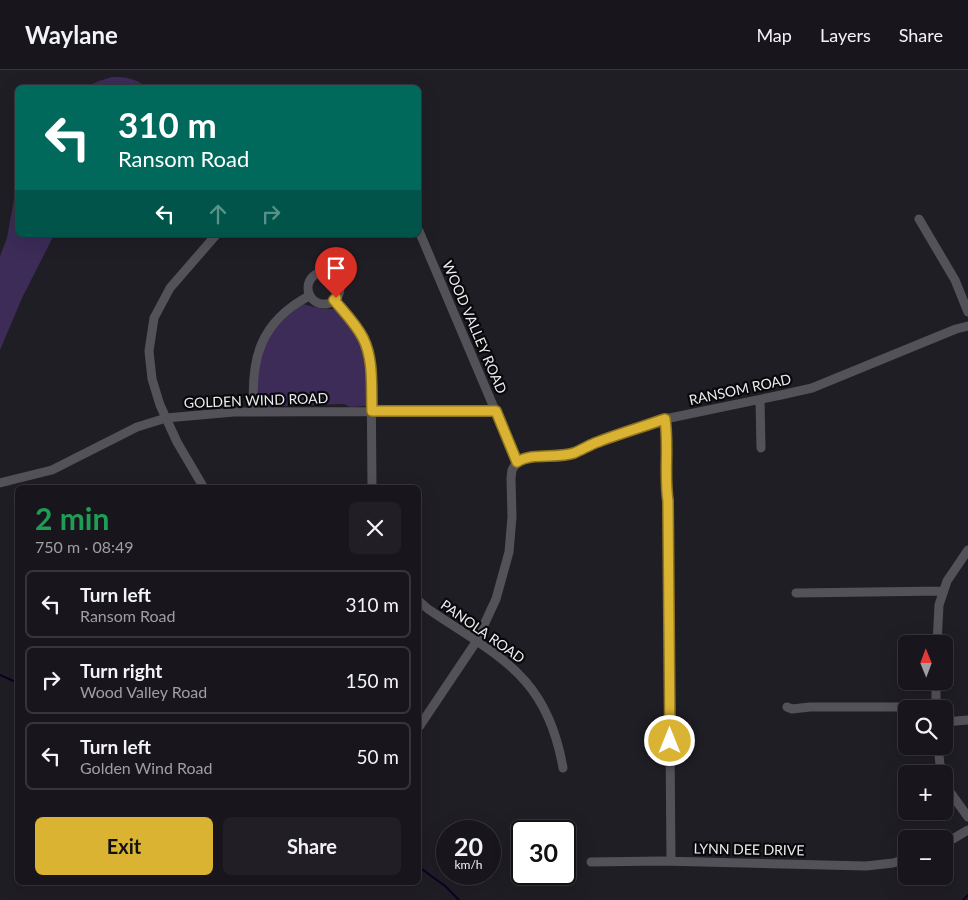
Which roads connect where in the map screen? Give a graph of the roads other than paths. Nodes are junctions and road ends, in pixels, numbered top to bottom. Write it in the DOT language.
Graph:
graph roads {
  1 [pos="919,219"];
  2 [pos="421,236"];
  3 [pos="214,237"];
  4 [pos="309,296"];
  5 [pos="334,300"];
  6 [pos="968,312"];
  7 [pos="968,326"];
  8 [pos="760,400"];
  9 [pos="372,411"];
  10 [pos="496,411"];
  11 [pos="254,412"];
  12 [pos="166,418"];
  13 [pos="665,419"];
  14 [pos="761,448"];
  15 [pos="516,464"];
  16 [pos="0,482"];
  17 [pos="202,485"];
  18 [pos="372,485"];
  19 [pos="968,550"];
  20 [pos="943,591"];
  21 [pos="796,593"];
  22 [pos="421,603"];
  23 [pos="937,635"];
  24 [pos="476,642"];
  25 [pos="787,707"];
  26 [pos="898,708"];
  27 [pos="968,720"];
  28 [pos="953,721"];
  29 [pos="421,724"];
  30 [pos="563,768"];
  31 [pos="953,796"];
  32 [pos="968,817"];
  33 [pos="968,830"];
  34 [pos="953,839"];
  35 [pos="671,861"];
  36 [pos="591,862"];
  37 [pos="898,862"];
  1 -- 6 [label="street"];
  2 -- 10 [label="street, WOOD VALLEY ROAD"];
  3 -- 12 [label="street"];
  4 -- 5 [label="street"];
  4 -- 5 [label="street"];
  4 -- 11 [label="street"];
  5 -- 9 [label="street"];
  7 -- 8 [label="street, RANSOM ROAD"];
  8 -- 13 [label="street, RANSOM ROAD"];
  8 -- 14 [label="street"];
  9 -- 10 [label="street, GOLDEN WIND ROAD"];
  9 -- 11 [label="street, GOLDEN WIND ROAD"];
  9 -- 18 [label="street"];
  10 -- 15 [label="street, WOOD VALLEY ROAD"];
  11 -- 12 [label="street, GOLDEN WIND ROAD"];
  12 -- 16 [label="street, GOLDEN WIND ROAD"];
  12 -- 17 [label="street"];
  13 -- 15 [label="street, RANSOM ROAD"];
  13 -- 35 [label="street"];
  15 -- 24 [label="street, WOOD VALLEY ROAD"];
  19 -- 20 [label="street"];
  20 -- 21 [label="street"];
  20 -- 23 [label="street"];
  22 -- 24 [label="street, PANOLA ROAD"];
  24 -- 29 [label="street, WOOD VALLEY ROAD"];
  24 -- 30 [label="street, PANOLA ROAD"];
  25 -- 26 [label="street"];
  27 -- 28 [label="street"];
  31 -- 32 [label="street"];
  33 -- 34 [label="street"];
  35 -- 36 [label="street, LYNN DEE DRIVE"];
  35 -- 37 [label="street, LYNN DEE DRIVE"];
}
